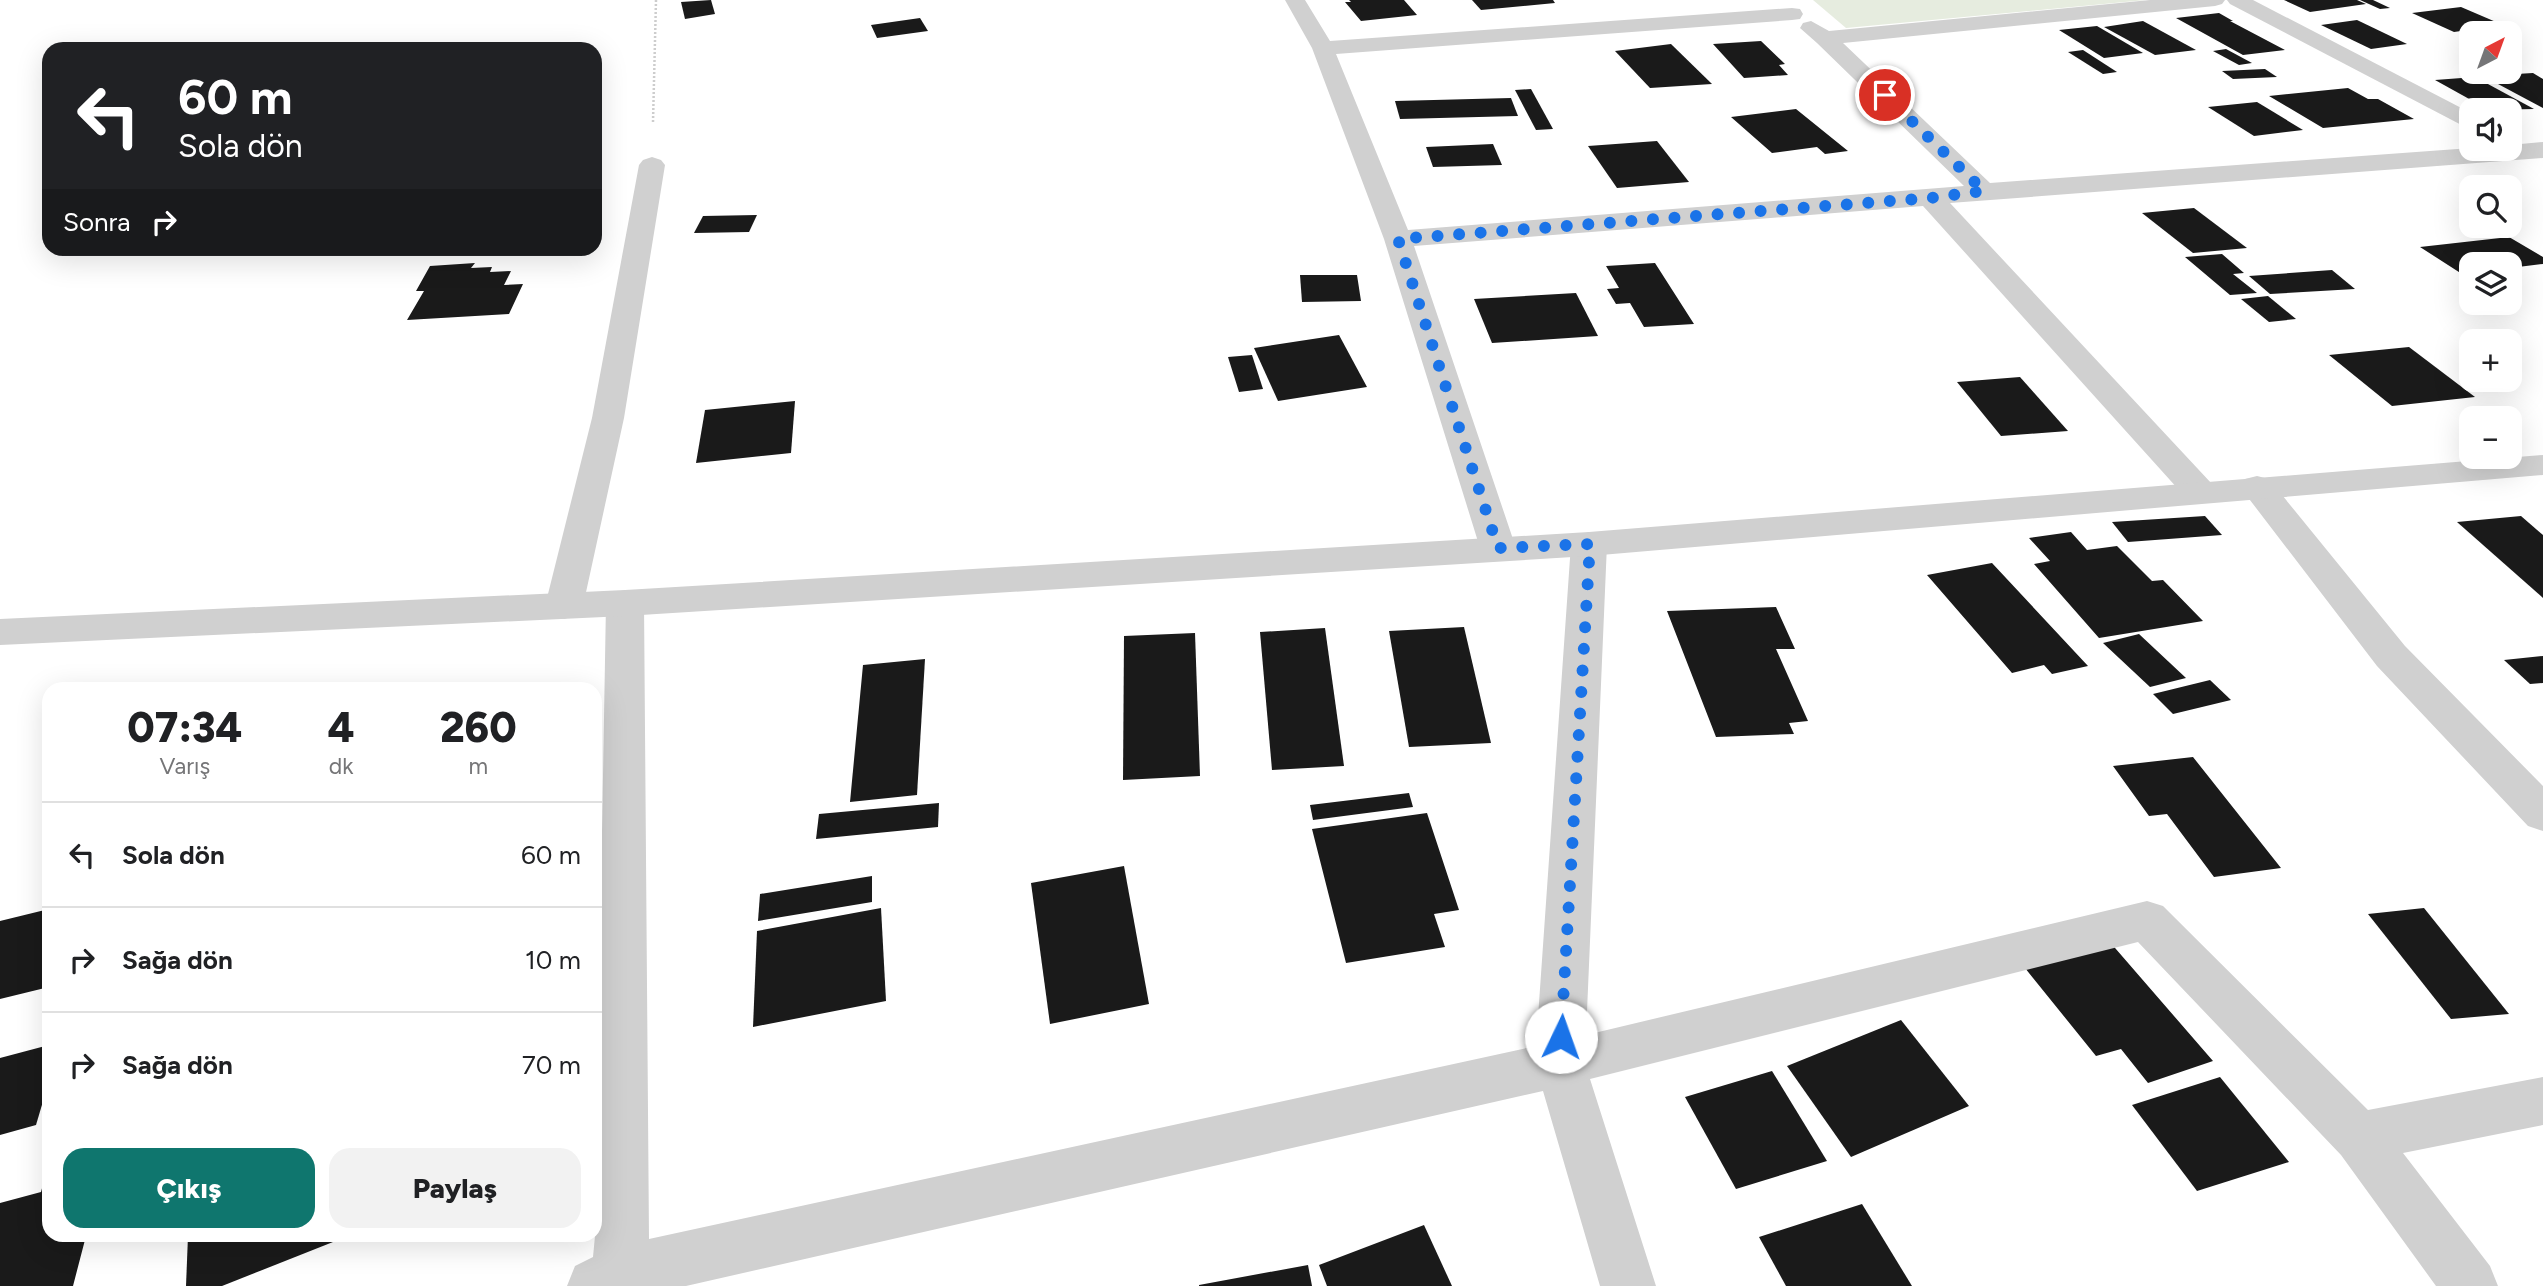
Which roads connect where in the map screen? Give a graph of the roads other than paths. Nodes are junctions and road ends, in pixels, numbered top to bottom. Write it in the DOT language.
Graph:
graph roads {
  1 [pos="1296,0"];
  2 [pos="1772,0"];
  3 [pos="2215,0"];
  4 [pos="2237,0"];
  5 [pos="1792,14"];
  6 [pos="1825,38"];
  7 [pos="1323,48"];
  8 [pos="2459,116"];
  9 [pos="2530,151"];
  10 [pos="652,165"];
  11 [pos="1984,191"];
  12 [pos="1930,198"];
  13 [pos="1398,239"];
  14 [pos="2543,465"];
  15 [pos="2257,487"];
  16 [pos="2200,492"];
  17 [pos="1590,544"];
  18 [pos="1498,548"];
  19 [pos="625,603"];
  20 [pos="564,606"];
  21 [pos="0,632"];
  22 [pos="2543,814"];
  23 [pos="1560,1064"];
  24 [pos="2543,1101"];
  25 [pos="2359,1137"];
  26 [pos="608,1280"];
  27 [pos="1628,1286"];
  28 [pos="2470,1286"];
  1 -- 7 [label="street"];
  2 -- 5 [label="street"];
  3 -- 6 [label="street"];
  4 -- 8 [label="street"];
  5 -- 6 [label="street"];
  5 -- 7 [label="street"];
  6 -- 11 [label="street"];
  7 -- 13 [label="street"];
  9 -- 11 [label="street"];
  10 -- 20 [label="street"];
  11 -- 12 [label="street"];
  12 -- 13 [label="street"];
  12 -- 16 [label="street"];
  13 -- 18 [label="street"];
  14 -- 15 [label="street"];
  15 -- 16 [label="street"];
  15 -- 22 [label="street"];
  16 -- 17 [label="street"];
  17 -- 18 [label="street"];
  17 -- 23 [label="street"];
  18 -- 19 [label="street"];
  19 -- 20 [label="street"];
  19 -- 26 [label="street"];
  20 -- 21 [label="street"];
  23 -- 25 [label="street"];
  23 -- 26 [label="street"];
  23 -- 27 [label="street"];
  24 -- 25 [label="street"];
  25 -- 28 [label="street"];
}
